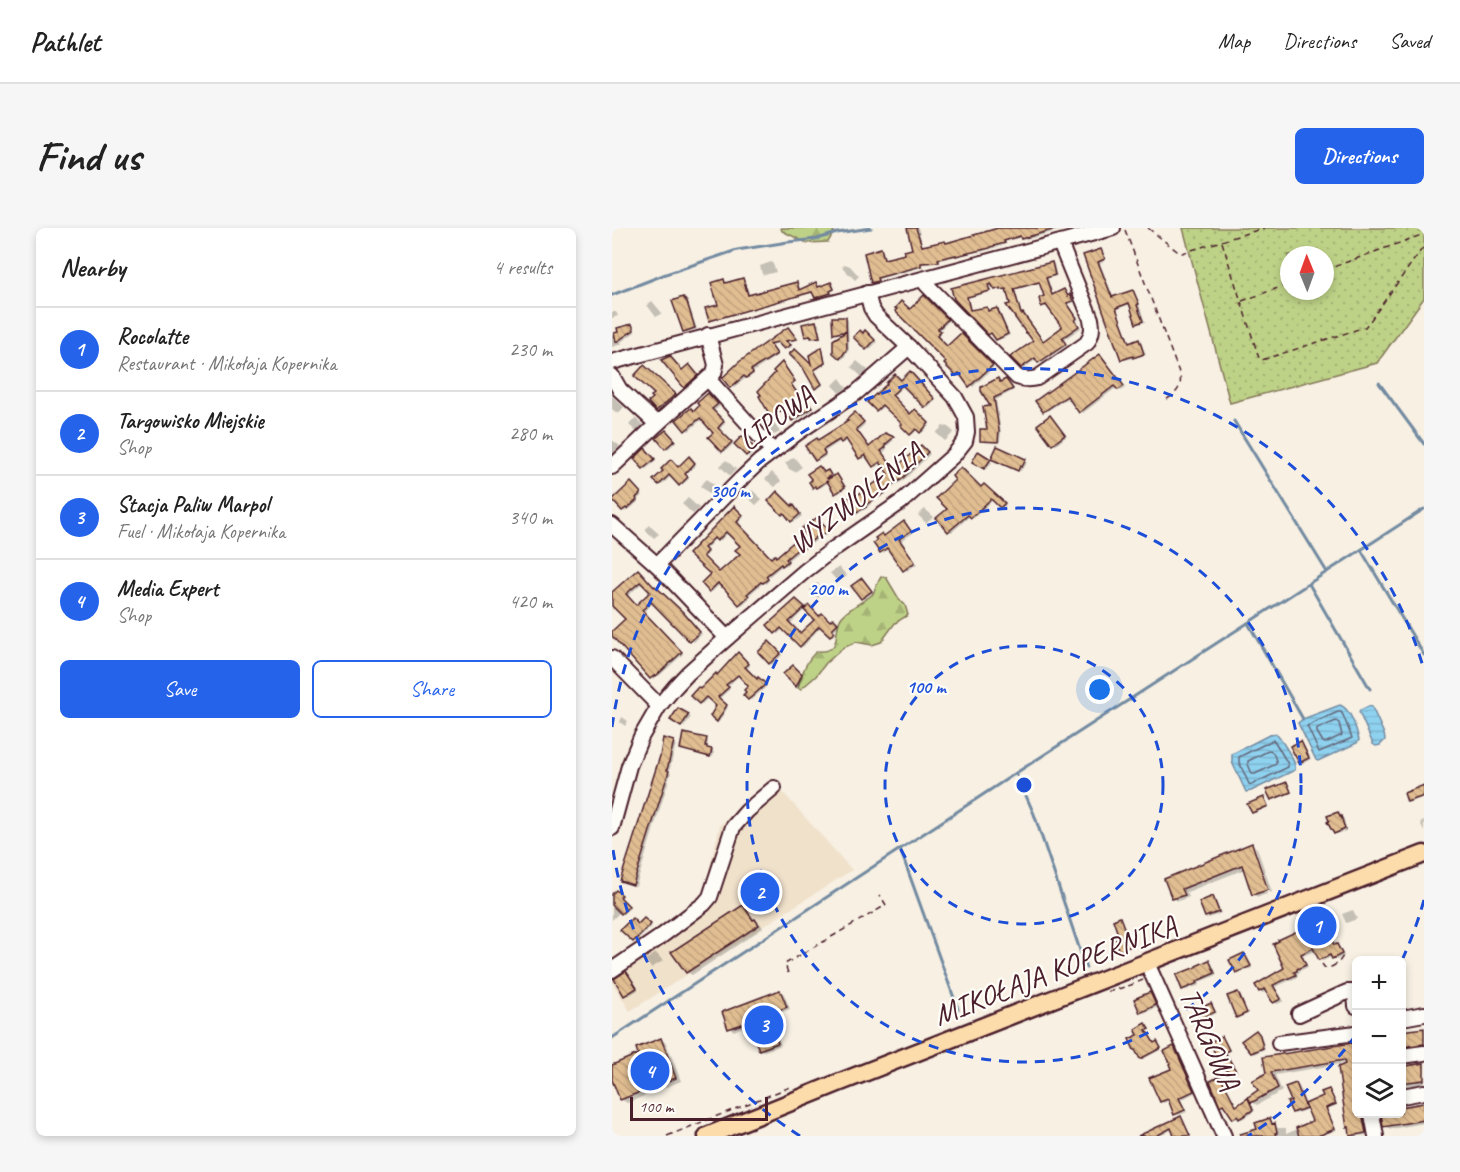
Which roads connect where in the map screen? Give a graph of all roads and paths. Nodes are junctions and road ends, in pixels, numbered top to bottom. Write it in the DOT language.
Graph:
graph roads {
  1 [pos="1113,228"];
  2 [pos="1124,228"];
  3 [pos="1148,228"];
  4 [pos="1264,228"];
  5 [pos="1424,234"];
  6 [pos="1222,242"];
  7 [pos="1060,243"];
  8 [pos="1424,246"];
  9 [pos="1334,267"];
  10 [pos="924,279"];
  11 [pos="1280,287"];
  12 [pos="867,293"];
  13 [pos="1241,301"];
  14 [pos="708,335"];
  15 [pos="909,348"];
  16 [pos="612,362"];
  17 [pos="612,376"];
  18 [pos="708,379"];
  19 [pos="1167,399"];
  20 [pos="657,424"];
  21 [pos="773,451"];
  22 [pos="612,467"];
  23 [pos="615,534"];
  24 [pos="657,565"];
  25 [pos="727,638"];
  26 [pos="612,658"];
  27 [pos="659,706"];
  28 [pos="774,788"];
  29 [pos="613,822"];
  30 [pos="1424,854"];
  31 [pos="880,896"];
  32 [pos="1344,954"];
  33 [pos="1147,963"];
  34 [pos="1322,964"];
  35 [pos="612,970"];
  36 [pos="788,973"];
  37 [pos="1352,992"];
  38 [pos="1299,1014"];
  39 [pos="1424,1014"];
  40 [pos="1406,1017"];
  41 [pos="1352,1033"];
  42 [pos="1279,1043"];
  43 [pos="1424,1053"];
  44 [pos="1406,1055"];
  45 [pos="1424,1092"];
  46 [pos="1406,1095"];
  47 [pos="1373,1118"];
  48 [pos="734,1131"];
  49 [pos="707,1136"];
  50 [pos="1224,1136"];
  51 [pos="1376,1136"];
  1 -- 7 [label="street"];
  2 -- 19 [label="path"];
  3 -- 6 [label="path"];
  4 -- 6 [label="path"];
  5 -- 9 [label="path"];
  6 -- 13 [label="path"];
  7 -- 10 [label="street"];
  7 -- 10 [label="street"];
  8 -- 13 [label="path"];
  10 -- 12 [label="street"];
  11 -- 13 [label="path"];
  12 -- 14 [label="street"];
  12 -- 15 [label="street, WYZWOLENIA"];
  14 -- 16 [label="street"];
  14 -- 18 [label="street"];
  15 -- 21 [label="street, LIPOWA"];
  15 -- 25 [label="street, WYZWOLENIA"];
  17 -- 20 [label="street"];
  18 -- 20 [label="street"];
  18 -- 21 [label="street"];
  20 -- 22 [label="street"];
  21 -- 24 [label="street, LIPOWA"];
  23 -- 24 [label="street"];
  24 -- 25 [label="street"];
  25 -- 27 [label="street, WYZWOLENIA"];
  26 -- 27 [label="street"];
  27 -- 29 [label="street, WYZWOLENIA"];
  28 -- 35 [label="street"];
  30 -- 33 [label="main road, MIKOŁAJA KOPERNIKA"];
  31 -- 36 [label="path"];
  32 -- 34 [label="path"];
  33 -- 48 [label="main road, MIKOŁAJA KOPERNIKA"];
  33 -- 50 [label="street, TARGOWA"];
  37 -- 38 [label="street"];
  39 -- 40 [label="street"];
  41 -- 42 [label="street"];
  43 -- 44 [label="street"];
  45 -- 46 [label="street"];
  47 -- 51 [label="street"];
  48 -- 49 [label="main road, MIKOŁAJA KOPERNIKA"];
}
